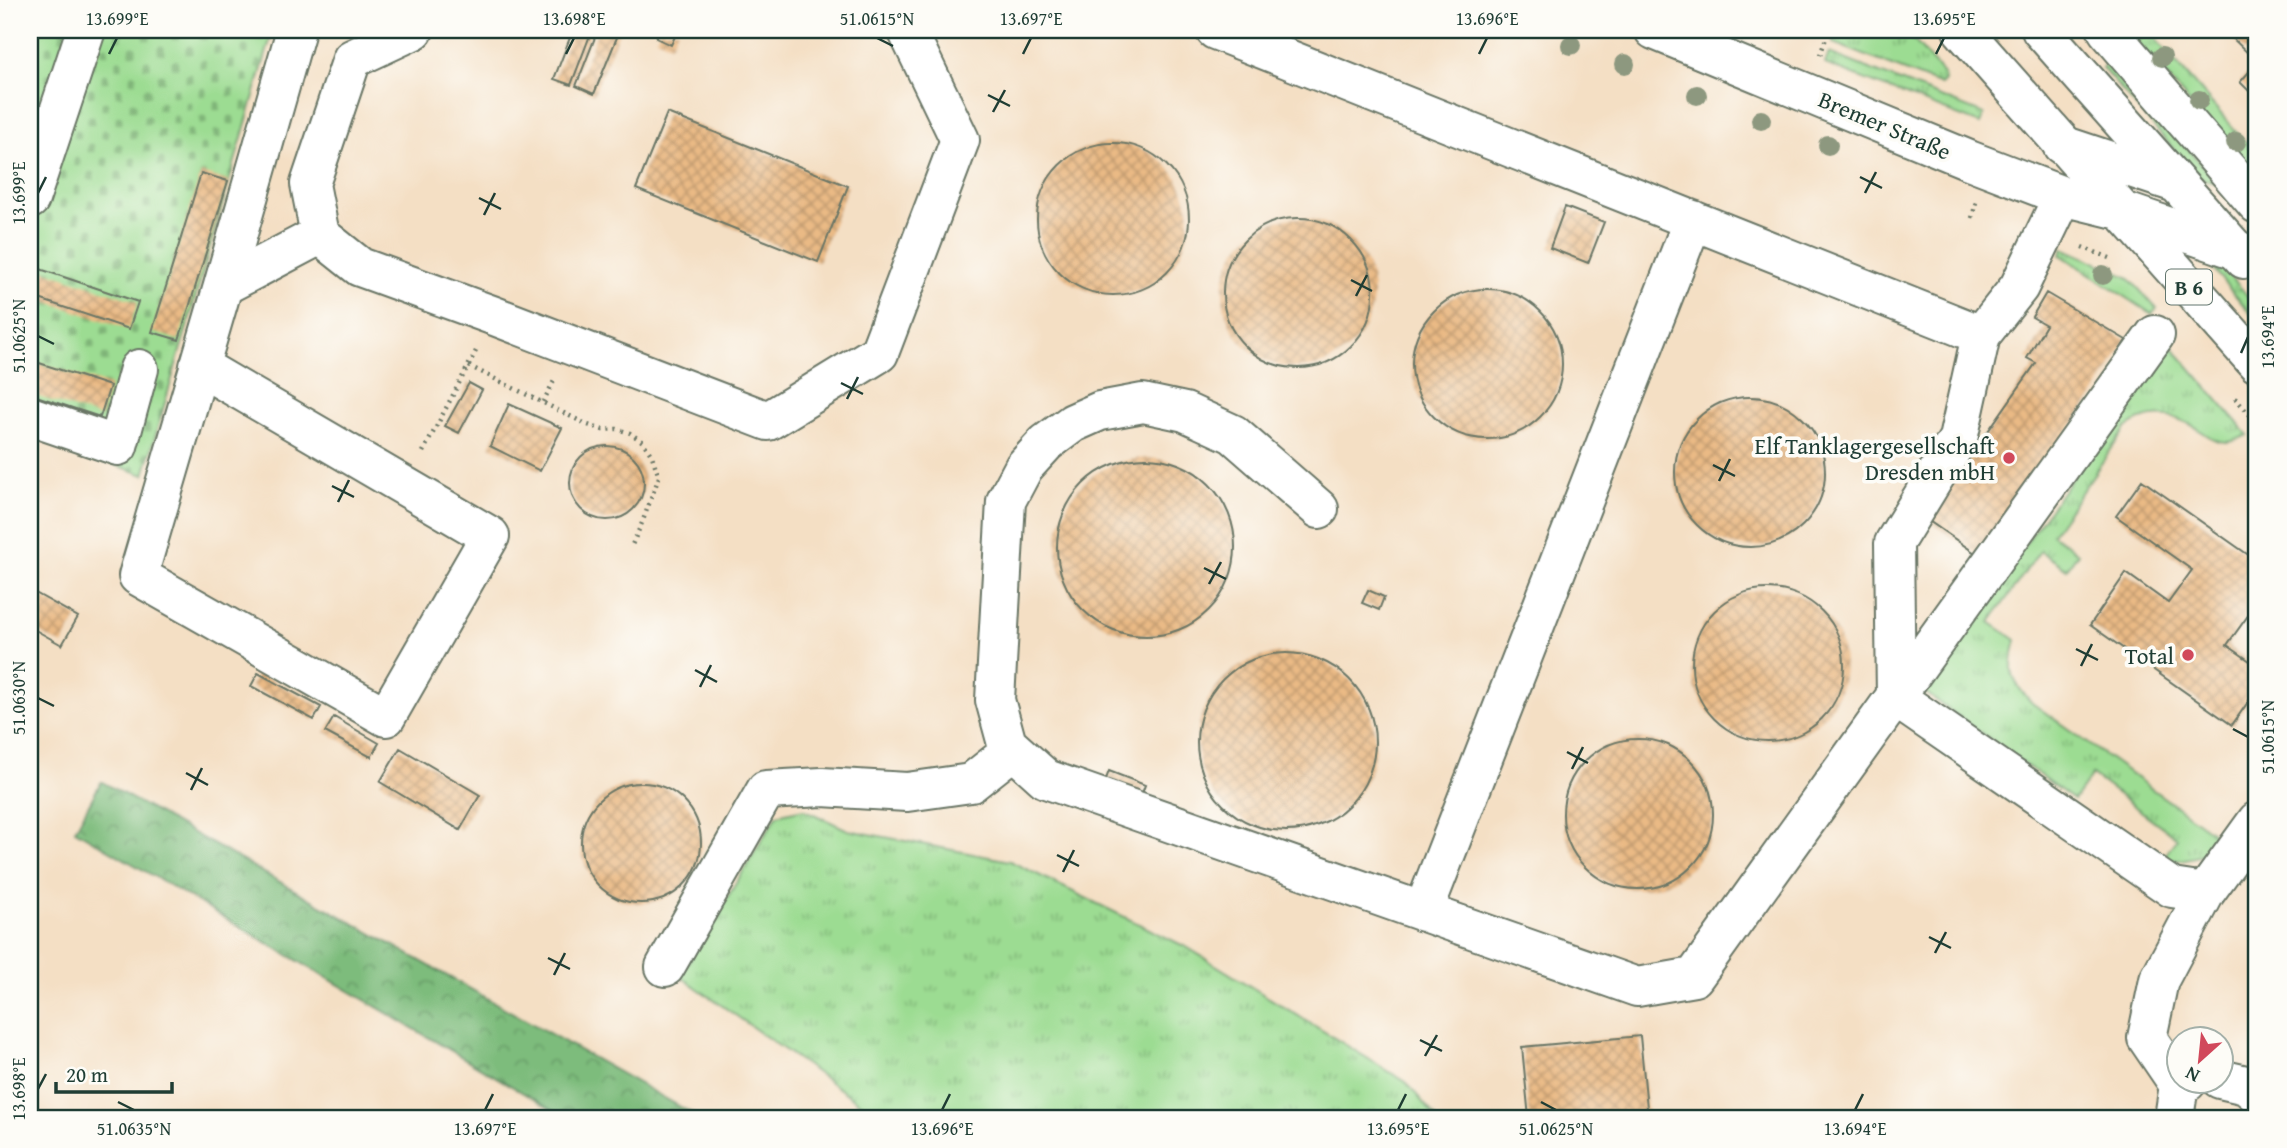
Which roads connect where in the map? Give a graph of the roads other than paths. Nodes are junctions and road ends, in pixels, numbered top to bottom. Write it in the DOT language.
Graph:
graph roads {
  1 [pos="86,30"];
  2 [pos="296,30"];
  3 [pos="414,30"];
  4 [pos="907,30"];
  5 [pos="1215,30"];
  6 [pos="1654,30"];
  7 [pos="1962,30"];
  8 [pos="2041,30"];
  9 [pos="2107,30"];
  10 [pos="2062,145"];
  11 [pos="2178,183"];
  12 [pos="2063,196"];
  13 [pos="30,199"];
  14 [pos="2257,204"];
  15 [pos="2120,210"];
  16 [pos="2257,214"];
  17 [pos="1693,220"];
  18 [pos="320,235"];
  19 [pos="2250,261"];
  20 [pos="223,286"];
  21 [pos="1982,335"];
  22 [pos="2155,335"];
  23 [pos="2257,363"];
  24 [pos="199,366"];
  25 [pos="139,369"];
  26 [pos="30,416"];
  27 [pos="1319,509"];
  28 [pos="1896,698"];
  29 [pos="1013,750"];
  30 [pos="2257,821"];
  31 [pos="2204,893"];
  32 [pos="1423,912"];
  33 [pos="665,967"];
  34 [pos="2164,1067"];
  35 [pos="2234,1082"];
  36 [pos="2257,1094"];
  1 -- 13 [label="main road"];
  2 -- 20 [label="main road"];
  3 -- 18 [label="main road"];
  4 -- 18 [label="main road"];
  5 -- 17 [label="main road"];
  6 -- 12 [label="main road, Bremer Straße / B 6"];
  7 -- 10 [label="main road"];
  8 -- 11 [label="main road"];
  9 -- 14 [label="main road"];
  10 -- 11 [label="main road"];
  10 -- 15 [label="main road"];
  11 -- 16 [label="main road"];
  11 -- 19 [label="main road"];
  12 -- 15 [label="main road, Bremer Straße / B 6"];
  12 -- 21 [label="main road"];
  15 -- 19 [label="main road, B 6"];
  15 -- 23 [label="main road, B 6"];
  17 -- 21 [label="main road"];
  17 -- 32 [label="main road"];
  18 -- 20 [label="main road"];
  20 -- 24 [label="main road"];
  21 -- 28 [label="main road"];
  22 -- 28 [label="main road"];
  24 -- 24 [label="main road"];
  25 -- 26 [label="main road"];
  27 -- 29 [label="main road"];
  28 -- 31 [label="main road"];
  28 -- 32 [label="main road"];
  29 -- 32 [label="main road"];
  29 -- 33 [label="main road"];
  30 -- 31 [label="main road"];
  31 -- 34 [label="main road"];
  35 -- 36 [label="main road"];
}
